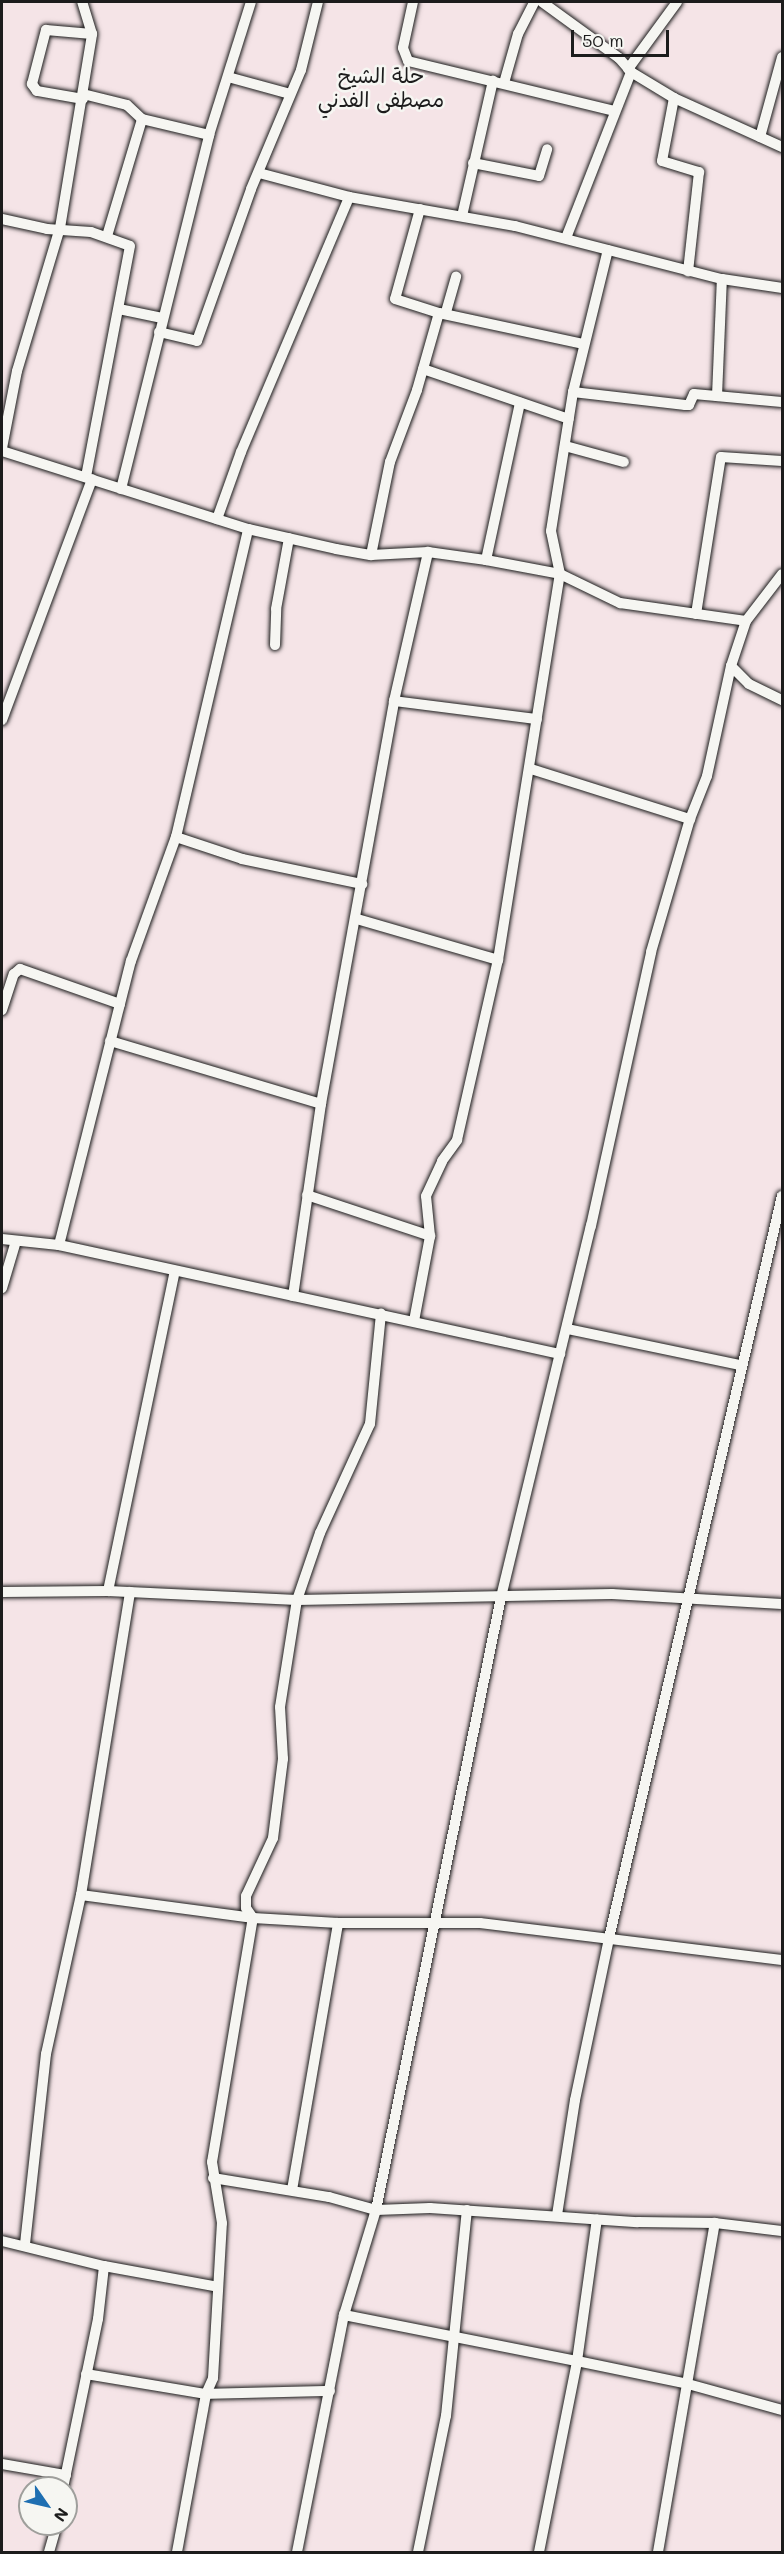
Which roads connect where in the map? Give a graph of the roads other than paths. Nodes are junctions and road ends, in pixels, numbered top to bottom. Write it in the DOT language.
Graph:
graph roads {
  1 [pos="82,2"];
  2 [pos="251,2"];
  3 [pos="318,2"];
  4 [pos="413,2"];
  5 [pos="534,2"];
  6 [pos="542,2"];
  7 [pos="677,2"];
  8 [pos="92,34"];
  9 [pos="783,57"];
  10 [pos="780,69"];
  11 [pos="630,71"];
  12 [pos="228,77"];
  13 [pos="499,82"];
  14 [pos="290,94"];
  15 [pos="83,96"];
  16 [pos="674,98"];
  17 [pos="615,111"];
  18 [pos="142,119"];
  19 [pos="209,135"];
  20 [pos="760,137"];
  21 [pos="783,147"];
  22 [pos="547,149"];
  23 [pos="473,163"];
  24 [pos="259,173"];
  25 [pos="349,197"];
  26 [pos="420,209"];
  27 [pos="462,216"];
  28 [pos="2,219"];
  29 [pos="60,228"];
  30 [pos="107,236"];
  31 [pos="566,238"];
  32 [pos="608,250"];
  33 [pos="688,271"];
  34 [pos="456,276"];
  35 [pos="722,279"];
  36 [pos="783,288"];
  37 [pos="119,309"];
  38 [pos="443,312"];
  39 [pos="162,318"];
  40 [pos="159,332"];
  41 [pos="583,344"];
  42 [pos="423,369"];
  43 [pos="573,392"];
  44 [pos="717,396"];
  45 [pos="783,402"];
  46 [pos="520,403"];
  47 [pos="569,419"];
  48 [pos="565,446"];
  49 [pos="2,450"];
  50 [pos="783,461"];
  51 [pos="624,462"];
  52 [pos="89,478"];
  53 [pos="121,489"];
  54 [pos="217,519"];
  55 [pos="248,529"];
  56 [pos="289,538"];
  57 [pos="428,552"];
  58 [pos="371,555"];
  59 [pos="486,560"];
  60 [pos="560,574"];
  61 [pos="783,574"];
  62 [pos="696,614"];
  63 [pos="746,621"];
  64 [pos="275,645"];
  65 [pos="731,666"];
  66 [pos="783,700"];
  67 [pos="394,701"];
  68 [pos="537,719"];
  69 [pos="2,720"];
  70 [pos="531,769"];
  71 [pos="690,819"];
  72 [pos="176,837"];
  73 [pos="362,884"];
  74 [pos="357,919"];
  75 [pos="498,960"];
  76 [pos="120,1004"];
  77 [pos="2,1010"];
  78 [pos="110,1041"];
  79 [pos="321,1104"];
  80 [pos="308,1196"];
  81 [pos="783,1196"];
  82 [pos="430,1236"];
  83 [pos="2,1239"];
  84 [pos="16,1241"];
  85 [pos="59,1245"];
  86 [pos="175,1271"];
  87 [pos="2,1288"];
  88 [pos="293,1296"];
  89 [pos="381,1314"];
  90 [pos="414,1321"];
  91 [pos="567,1329"];
  92 [pos="560,1354"];
  93 [pos="740,1365"];
  94 [pos="108,1591"];
  95 [pos="2,1592"];
  96 [pos="130,1592"];
  97 [pos="501,1597"];
  98 [pos="687,1597"];
  99 [pos="297,1600"];
  100 [pos="783,1604"];
  101 [pos="81,1895"];
  102 [pos="253,1917"];
  103 [pos="338,1923"];
  104 [pos="434,1925"];
  105 [pos="609,1938"];
  106 [pos="783,1960"];
  107 [pos="213,2178"];
  108 [pos="292,2190"];
  109 [pos="376,2210"];
  110 [pos="467,2210"];
  111 [pos="557,2215"];
  112 [pos="597,2219"];
  113 [pos="715,2223"];
  114 [pos="783,2231"];
  115 [pos="2,2241"];
  116 [pos="25,2244"];
  117 [pos="104,2266"];
  118 [pos="218,2287"];
  119 [pos="344,2314"];
  120 [pos="455,2337"];
  121 [pos="577,2361"];
  122 [pos="86,2374"];
  123 [pos="688,2384"];
  124 [pos="330,2391"];
  125 [pos="207,2394"];
  126 [pos="783,2410"];
  127 [pos="2,2464"];
  128 [pos="66,2475"];
  129 [pos="54,2536"];
  130 [pos="49,2553"];
  131 [pos="177,2553"];
  132 [pos="297,2553"];
  133 [pos="418,2553"];
  134 [pos="539,2553"];
  135 [pos="658,2553"];
  1 -- 8 [label="street"];
  2 -- 12 [label="street"];
  3 -- 14 [label="street"];
  4 -- 13 [label="street"];
  5 -- 13 [label="street"];
  6 -- 11 [label="street"];
  7 -- 11 [label="street"];
  8 -- 15 [label="street"];
  8 -- 15 [label="street"];
  9 -- 10 [label="street"];
  10 -- 20 [label="street"];
  11 -- 16 [label="street"];
  11 -- 17 [label="street"];
  12 -- 14 [label="street"];
  12 -- 19 [label="street"];
  13 -- 17 [label="street"];
  13 -- 23 [label="street"];
  14 -- 24 [label="street"];
  15 -- 18 [label="street"];
  15 -- 29 [label="street"];
  16 -- 20 [label="street"];
  16 -- 33 [label="street"];
  17 -- 31 [label="street"];
  18 -- 19 [label="street"];
  18 -- 30 [label="street"];
  19 -- 39 [label="street"];
  20 -- 21 [label="street"];
  22 -- 23 [label="street"];
  23 -- 27 [label="street"];
  24 -- 25 [label="street"];
  24 -- 40 [label="street"];
  25 -- 26 [label="street"];
  25 -- 54 [label="street"];
  26 -- 27 [label="street"];
  26 -- 38 [label="street"];
  27 -- 31 [label="street"];
  28 -- 29 [label="street"];
  29 -- 30 [label="street"];
  29 -- 49 [label="street"];
  30 -- 37 [label="street"];
  31 -- 32 [label="street"];
  32 -- 33 [label="street"];
  32 -- 41 [label="street"];
  33 -- 35 [label="street"];
  34 -- 38 [label="street"];
  35 -- 36 [label="street"];
  35 -- 44 [label="street"];
  37 -- 39 [label="street"];
  37 -- 52 [label="street"];
  38 -- 41 [label="street"];
  38 -- 42 [label="street"];
  39 -- 40 [label="street"];
  40 -- 53 [label="street"];
  41 -- 43 [label="street"];
  42 -- 46 [label="street"];
  42 -- 58 [label="street"];
  43 -- 44 [label="street"];
  43 -- 47 [label="street"];
  44 -- 45 [label="street"];
  46 -- 47 [label="street"];
  46 -- 59 [label="street"];
  47 -- 48 [label="street"];
  48 -- 51 [label="street"];
  48 -- 60 [label="street"];
  49 -- 52 [label="street"];
  50 -- 62 [label="street"];
  52 -- 53 [label="street"];
  52 -- 69 [label="street"];
  53 -- 54 [label="street"];
  54 -- 55 [label="street"];
  55 -- 56 [label="street"];
  55 -- 72 [label="street"];
  56 -- 58 [label="street"];
  56 -- 64 [label="street"];
  57 -- 58 [label="street"];
  57 -- 59 [label="street"];
  57 -- 67 [label="street"];
  59 -- 60 [label="street"];
  60 -- 62 [label="street"];
  60 -- 68 [label="street"];
  61 -- 63 [label="street"];
  62 -- 63 [label="street"];
  63 -- 65 [label="street"];
  65 -- 66 [label="street"];
  65 -- 71 [label="street"];
  67 -- 68 [label="street"];
  67 -- 73 [label="street"];
  68 -- 70 [label="street"];
  70 -- 71 [label="street"];
  70 -- 75 [label="street"];
  71 -- 91 [label="street"];
  72 -- 73 [label="street"];
  72 -- 76 [label="street"];
  73 -- 74 [label="street"];
  74 -- 75 [label="street"];
  74 -- 79 [label="street"];
  75 -- 82 [label="street"];
  76 -- 77 [label="street"];
  76 -- 78 [label="street"];
  78 -- 79 [label="street"];
  78 -- 85 [label="street"];
  79 -- 80 [label="street"];
  80 -- 82 [label="street"];
  80 -- 88 [label="street"];
  81 -- 93 [label="street"];
  82 -- 90 [label="street"];
  83 -- 84 [label="street"];
  84 -- 85 [label="street"];
  84 -- 87 [label="street"];
  85 -- 86 [label="street"];
  86 -- 88 [label="street"];
  86 -- 94 [label="street"];
  88 -- 89 [label="street"];
  89 -- 90 [label="street"];
  89 -- 99 [label="street"];
  90 -- 92 [label="street"];
  91 -- 92 [label="street"];
  91 -- 93 [label="street"];
  92 -- 97 [label="street"];
  93 -- 98 [label="street"];
  94 -- 95 [label="street"];
  94 -- 96 [label="street"];
  96 -- 99 [label="street"];
  96 -- 101 [label="street"];
  97 -- 98 [label="street"];
  97 -- 99 [label="street"];
  97 -- 104 [label="street"];
  98 -- 100 [label="street"];
  98 -- 105 [label="street"];
  99 -- 102 [label="street"];
  101 -- 102 [label="street"];
  101 -- 116 [label="street"];
  102 -- 103 [label="street"];
  102 -- 107 [label="street"];
  103 -- 104 [label="street"];
  103 -- 108 [label="street"];
  104 -- 105 [label="street"];
  104 -- 109 [label="street"];
  105 -- 106 [label="street"];
  105 -- 111 [label="street"];
  107 -- 108 [label="street"];
  107 -- 118 [label="street"];
  108 -- 109 [label="street"];
  109 -- 110 [label="street"];
  109 -- 119 [label="street"];
  110 -- 111 [label="street"];
  110 -- 120 [label="street"];
  111 -- 112 [label="street"];
  112 -- 113 [label="street"];
  112 -- 121 [label="street"];
  113 -- 114 [label="street"];
  113 -- 123 [label="street"];
  115 -- 116 [label="street"];
  116 -- 117 [label="street"];
  117 -- 118 [label="street"];
  117 -- 122 [label="street"];
  118 -- 125 [label="street"];
  119 -- 120 [label="street"];
  119 -- 124 [label="street"];
  120 -- 121 [label="street"];
  120 -- 133 [label="street"];
  121 -- 123 [label="street"];
  121 -- 134 [label="street"];
  122 -- 125 [label="street"];
  122 -- 128 [label="street"];
  123 -- 126 [label="street"];
  123 -- 135 [label="street"];
  124 -- 125 [label="street"];
  124 -- 132 [label="street"];
  125 -- 131 [label="street"];
  127 -- 128 [label="street"];
  129 -- 130 [label="street"];
}
